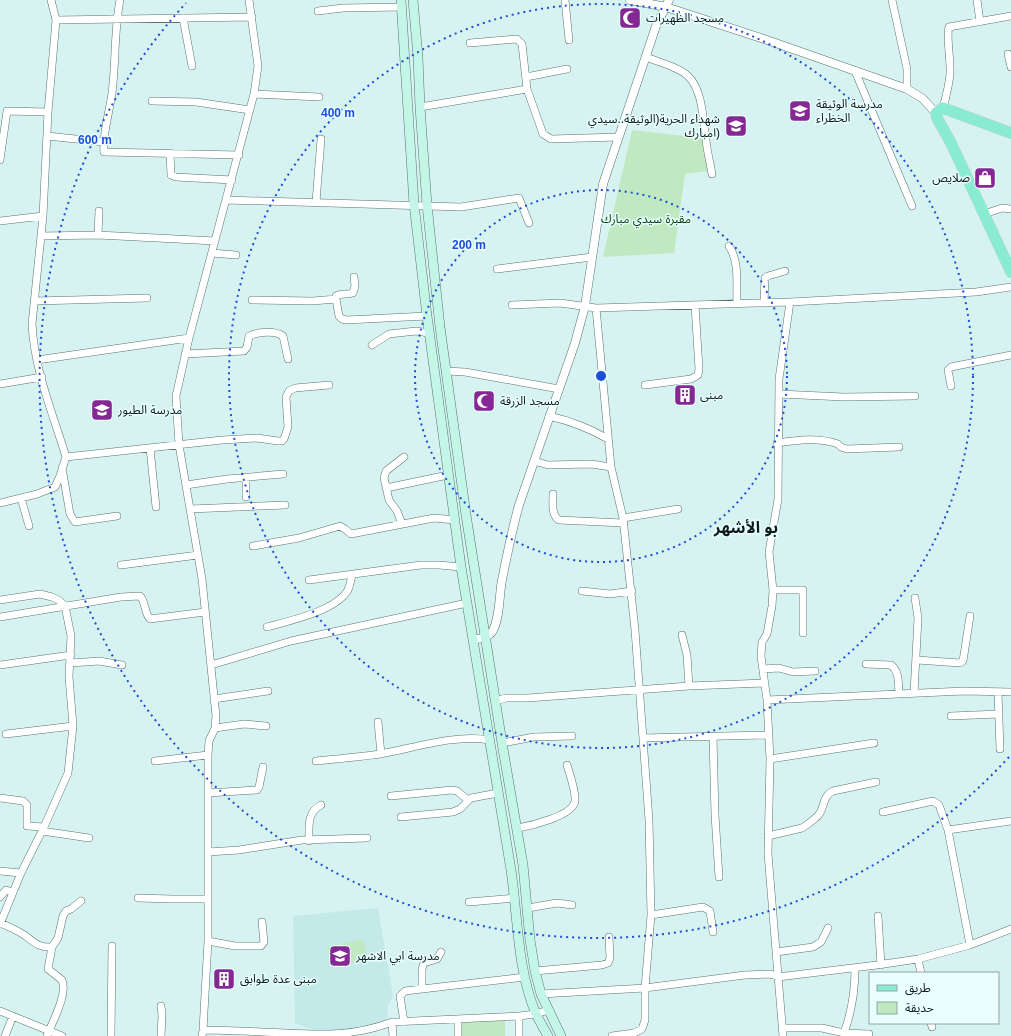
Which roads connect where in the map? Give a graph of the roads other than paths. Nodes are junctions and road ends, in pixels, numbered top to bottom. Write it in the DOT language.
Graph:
graph roads {
  1 [pos="51,0"];
  2 [pos="120,0"];
  3 [pos="250,0"];
  4 [pos="413,0"];
  5 [pos="565,0"];
  6 [pos="630,0"];
  7 [pos="892,0"];
  8 [pos="977,0"];
  9 [pos="401,3"];
  10 [pos="667,4"];
  11 [pos="318,11"];
  12 [pos="1011,16"];
  13 [pos="252,17"];
  14 [pos="183,18"];
  15 [pos="116,19"];
  16 [pos="56,20"];
  17 [pos="980,22"];
  18 [pos="569,40"];
  19 [pos="470,43"];
  20 [pos="1008,54"];
  21 [pos="646,57"];
  22 [pos="192,66"];
  23 [pos="1011,67"];
  24 [pos="567,69"];
  25 [pos="855,71"];
  26 [pos="526,77"];
  27 [pos="527,89"];
  28 [pos="907,89"];
  29 [pos="254,94"];
  30 [pos="319,98"];
  31 [pos="152,101"];
  32 [pos="420,107"];
  33 [pos="250,110"];
  34 [pos="939,110"];
  35 [pos="4,111"];
  36 [pos="48,112"];
  37 [pos="1011,133"];
  38 [pos="47,136"];
  39 [pos="619,138"];
  40 [pos="321,139"];
  41 [pos="104,142"];
  42 [pos="170,153"];
  43 [pos="239,154"];
  44 [pos="0,160"];
  45 [pos="712,174"];
  46 [pos="232,180"];
  47 [pos="226,200"];
  48 [pos="316,202"];
  49 [pos="414,204"];
  50 [pos="427,205"];
  51 [pos="912,206"];
  52 [pos="1011,209"];
  53 [pos="100,211"];
  54 [pos="984,214"];
  55 [pos="43,216"];
  56 [pos="0,221"];
  57 [pos="529,223"];
  58 [pos="98,235"];
  59 [pos="41,236"];
  60 [pos="215,240"];
  61 [pos="729,246"];
  62 [pos="212,253"];
  63 [pos="236,254"];
  64 [pos="592,257"];
  65 [pos="497,269"];
  66 [pos="785,271"];
  67 [pos="1011,272"];
  68 [pos="354,277"];
  69 [pos="1011,286"];
  70 [pos="148,298"];
  71 [pos="336,299"];
  72 [pos="252,300"];
  73 [pos="34,301"];
  74 [pos="790,302"];
  75 [pos="764,303"];
  76 [pos="737,304"];
  77 [pos="512,305"];
  78 [pos="695,305"];
  79 [pos="585,306"];
  80 [pos="596,308"];
  81 [pos="427,316"];
  82 [pos="430,332"];
  83 [pos="189,338"];
  84 [pos="372,346"];
  85 [pos="185,354"];
  86 [pos="1011,355"];
  87 [pos="288,359"];
  88 [pos="37,360"];
  89 [pos="446,371"];
  90 [pos="42,377"];
  91 [pos="0,384"];
  92 [pos="329,385"];
  93 [pos="645,385"];
  94 [pos="951,386"];
  95 [pos="559,389"];
  96 [pos="779,394"];
  97 [pos="915,396"];
  98 [pos="549,416"];
  99 [pos="608,439"];
  100 [pos="777,443"];
  101 [pos="179,445"];
  102 [pos="899,447"];
  103 [pos="150,448"];
  104 [pos="66,457"];
  105 [pos="404,457"];
  106 [pos="534,461"];
  107 [pos="611,467"];
  108 [pos="62,468"];
  109 [pos="283,474"];
  110 [pos="448,475"];
  111 [pos="246,477"];
  112 [pos="186,485"];
  113 [pos="386,488"];
  114 [pos="553,494"];
  115 [pos="246,497"];
  116 [pos="21,498"];
  117 [pos="0,503"];
  118 [pos="285,505"];
  119 [pos="156,507"];
  120 [pos="190,509"];
  121 [pos="678,509"];
  122 [pos="117,516"];
  123 [pos="455,520"];
  124 [pos="623,520"];
  125 [pos="402,524"];
  126 [pos="29,526"];
  127 [pos="254,546"];
  128 [pos="198,555"];
  129 [pos="121,565"];
  130 [pos="461,567"];
  131 [pos="352,575"];
  132 [pos="309,580"];
  133 [pos="773,590"];
  134 [pos="582,591"];
  135 [pos="632,591"];
  136 [pos="915,598"];
  137 [pos="0,600"];
  138 [pos="467,603"];
  139 [pos="65,606"];
  140 [pos="205,612"];
  141 [pos="970,616"];
  142 [pos="0,617"];
  143 [pos="267,627"];
  144 [pos="803,634"];
  145 [pos="682,635"];
  146 [pos="485,638"];
  147 [pos="473,640"];
  148 [pos="71,659"];
  149 [pos="917,660"];
  150 [pos="866,664"];
  151 [pos="0,665"];
  152 [pos="122,665"];
  153 [pos="211,665"];
  154 [pos="764,669"];
  155 [pos="815,671"];
  156 [pos="765,683"];
  157 [pos="689,686"];
  158 [pos="639,690"];
  159 [pos="268,691"];
  160 [pos="998,692"];
  161 [pos="1011,692"];
  162 [pos="914,693"];
  163 [pos="899,694"];
  164 [pos="214,699"];
  165 [pos="767,700"];
  166 [pos="495,701"];
  167 [pos="999,714"];
  168 [pos="951,716"];
  169 [pos="378,722"];
  170 [pos="73,726"];
  171 [pos="266,726"];
  172 [pos="215,728"];
  173 [pos="6,734"];
  174 [pos="768,735"];
  175 [pos="572,736"];
  176 [pos="713,737"];
  177 [pos="643,738"];
  178 [pos="489,740"];
  179 [pos="502,743"];
  180 [pos="874,743"];
  181 [pos="1000,749"];
  182 [pos="381,754"];
  183 [pos="208,755"];
  184 [pos="770,759"];
  185 [pos="155,761"];
  186 [pos="316,761"];
  187 [pos="567,765"];
  188 [pos="263,767"];
  189 [pos="876,782"];
  190 [pos="208,793"];
  191 [pos="498,793"];
  192 [pos="391,796"];
  193 [pos="0,798"];
  194 [pos="468,800"];
  195 [pos="321,805"];
  196 [pos="883,812"];
  197 [pos="400,817"];
  198 [pos="1011,822"];
  199 [pos="518,828"];
  200 [pos="43,829"];
  201 [pos="948,830"];
  202 [pos="768,836"];
  203 [pos="89,838"];
  204 [pos="367,838"];
  205 [pos="309,840"];
  206 [pos="208,852"];
  207 [pos="0,871"];
  208 [pos="21,874"];
  209 [pos="719,877"];
  210 [pos="13,892"];
  211 [pos="0,896"];
  212 [pos="138,898"];
  213 [pos="515,898"];
  214 [pos="208,899"];
  215 [pos="81,901"];
  216 [pos="469,902"];
  217 [pos="572,905"];
  218 [pos="528,908"];
  219 [pos="651,915"];
  220 [pos="878,916"];
  221 [pos="262,922"];
  222 [pos="0,923"];
  223 [pos="828,928"];
  224 [pos="1011,929"];
  225 [pos="713,932"];
  226 [pos="609,937"];
  227 [pos="208,940"];
  228 [pos="970,945"];
  229 [pos="112,946"];
  230 [pos="52,947"];
  231 [pos="441,952"];
  232 [pos="776,952"];
  233 [pos="918,959"];
  234 [pos="881,965"];
  235 [pos="855,968"];
  236 [pos="535,971"];
  237 [pos="921,972"];
  238 [pos="525,977"];
  239 [pos="778,977"];
  240 [pos="422,988"];
  241 [pos="645,988"];
  242 [pos="541,994"];
  243 [pos="161,1006"];
  244 [pos="548,1010"];
  245 [pos="0,1011"];
  246 [pos="536,1014"];
  247 [pos="13,1016"];
  248 [pos="519,1016"];
  249 [pos="458,1019"];
  250 [pos="392,1022"];
  251 [pos="404,1022"];
  252 [pos="783,1028"];
  253 [pos="48,1033"];
  254 [pos="202,1033"];
  255 [pos="841,1034"];
  256 [pos="869,1034"];
  257 [pos="298,1035"];
  258 [pos="5,1036"];
  259 [pos="62,1036"];
  260 [pos="111,1036"];
  261 [pos="160,1036"];
  262 [pos="393,1036"];
  263 [pos="458,1036"];
  264 [pos="519,1036"];
  265 [pos="548,1036"];
  266 [pos="561,1036"];
  267 [pos="612,1036"];
  268 [pos="615,1036"];
  269 [pos="783,1036"];
  1 -- 16 [label="street"];
  2 -- 15 [label="street"];
  3 -- 13 [label="street"];
  4 -- 32 [label="main road"];
  5 -- 18 [label="street"];
  6 -- 10 [label="street"];
  7 -- 28 [label="street"];
  8 -- 17 [label="street"];
  9 -- 11 [label="street"];
  9 -- 49 [label="main road"];
  10 -- 21 [label="street"];
  10 -- 25 [label="street"];
  12 -- 17 [label="street"];
  13 -- 14 [label="street"];
  13 -- 29 [label="street"];
  14 -- 15 [label="street"];
  14 -- 22 [label="street"];
  15 -- 16 [label="street"];
  15 -- 41 [label="street"];
  16 -- 36 [label="street"];
  17 -- 34 [label="street"];
  19 -- 26 [label="street"];
  20 -- 23 [label="street"];
  21 -- 39 [label="street"];
  21 -- 45 [label="street"];
  24 -- 26 [label="street"];
  25 -- 28 [label="street"];
  25 -- 51 [label="street"];
  26 -- 27 [label="street"];
  27 -- 32 [label="street"];
  27 -- 39 [label="street"];
  28 -- 34 [label="street"];
  29 -- 30 [label="street"];
  29 -- 33 [label="street"];
  31 -- 33 [label="street"];
  32 -- 50 [label="main road"];
  33 -- 43 [label="street"];
  34 -- 37 [label="main road"];
  34 -- 54 [label="main road"];
  35 -- 36 [label="street"];
  35 -- 44 [label="street"];
  36 -- 38 [label="street"];
  38 -- 41 [label="street"];
  38 -- 55 [label="street"];
  39 -- 64 [label="street"];
  40 -- 48 [label="street"];
  41 -- 42 [label="street"];
  42 -- 43 [label="street"];
  42 -- 46 [label="street"];
  43 -- 46 [label="street"];
  46 -- 47 [label="street"];
  47 -- 48 [label="street"];
  47 -- 60 [label="street"];
  48 -- 49 [label="street"];
  49 -- 50 [label="street"];
  49 -- 81 [label="main road"];
  50 -- 57 [label="street"];
  50 -- 89 [label="main road"];
  52 -- 54 [label="street"];
  53 -- 58 [label="street"];
  54 -- 67 [label="main road"];
  55 -- 56 [label="street"];
  55 -- 59 [label="street"];
  58 -- 59 [label="street"];
  58 -- 60 [label="street"];
  59 -- 73 [label="street"];
  60 -- 62 [label="street"];
  61 -- 76 [label="street"];
  62 -- 63 [label="street"];
  62 -- 83 [label="street"];
  64 -- 65 [label="street"];
  64 -- 79 [label="street"];
  66 -- 75 [label="street"];
  68 -- 71 [label="street"];
  69 -- 74 [label="street"];
  70 -- 73 [label="street"];
  71 -- 72 [label="street"];
  71 -- 81 [label="street"];
  73 -- 88 [label="street"];
  74 -- 75 [label="street"];
  74 -- 96 [label="street"];
  75 -- 76 [label="street"];
  76 -- 78 [label="street"];
  77 -- 79 [label="street"];
  78 -- 80 [label="street"];
  78 -- 93 [label="street"];
  79 -- 80 [label="street"];
  79 -- 95 [label="street"];
  80 -- 99 [label="street"];
  81 -- 82 [label="main road"];
  82 -- 84 [label="street"];
  82 -- 110 [label="main road"];
  83 -- 85 [label="street"];
  83 -- 88 [label="street"];
  85 -- 87 [label="street"];
  85 -- 101 [label="street"];
  86 -- 94 [label="street"];
  88 -- 90 [label="street"];
  89 -- 95 [label="street"];
  89 -- 146 [label="main road"];
  90 -- 91 [label="street"];
  90 -- 104 [label="street"];
  92 -- 101 [label="street"];
  95 -- 98 [label="street"];
  96 -- 97 [label="street"];
  96 -- 100 [label="street"];
  98 -- 99 [label="street"];
  98 -- 106 [label="street"];
  99 -- 107 [label="street"];
  100 -- 102 [label="street"];
  100 -- 133 [label="street"];
  101 -- 103 [label="street"];
  101 -- 112 [label="street"];
  103 -- 104 [label="street"];
  103 -- 119 [label="street"];
  104 -- 108 [label="street"];
  105 -- 113 [label="street"];
  106 -- 107 [label="street"];
  106 -- 146 [label="street"];
  107 -- 124 [label="street"];
  108 -- 116 [label="street"];
  108 -- 122 [label="street"];
  109 -- 111 [label="street"];
  110 -- 113 [label="street"];
  110 -- 123 [label="main road"];
  111 -- 112 [label="street"];
  111 -- 115 [label="street"];
  112 -- 120 [label="street"];
  113 -- 125 [label="street"];
  114 -- 124 [label="street"];
  116 -- 117 [label="street"];
  116 -- 126 [label="street"];
  118 -- 120 [label="street"];
  120 -- 128 [label="street"];
  121 -- 124 [label="street"];
  123 -- 125 [label="street"];
  123 -- 130 [label="main road"];
  124 -- 135 [label="street"];
  125 -- 127 [label="street"];
  128 -- 129 [label="street"];
  128 -- 140 [label="street"];
  130 -- 131 [label="street"];
  130 -- 138 [label="main road"];
  131 -- 132 [label="street"];
  131 -- 143 [label="street"];
  133 -- 144 [label="street"];
  133 -- 154 [label="street"];
  134 -- 135 [label="street"];
  135 -- 158 [label="street"];
  136 -- 149 [label="street"];
  137 -- 139 [label="street"];
  138 -- 147 [label="main road"];
  138 -- 153 [label="street"];
  139 -- 140 [label="street"];
  139 -- 142 [label="street"];
  139 -- 148 [label="street"];
  140 -- 153 [label="street"];
  141 -- 149 [label="street"];
  145 -- 157 [label="street"];
  146 -- 147 [label="street"];
  146 -- 166 [label="main road"];
  147 -- 178 [label="main road"];
  148 -- 151 [label="street"];
  148 -- 152 [label="street"];
  148 -- 170 [label="street"];
  149 -- 162 [label="street"];
  150 -- 163 [label="street"];
  153 -- 164 [label="street"];
  154 -- 155 [label="street"];
  154 -- 156 [label="street"];
  156 -- 157 [label="street"];
  156 -- 165 [label="street"];
  157 -- 158 [label="street"];
  158 -- 166 [label="street"];
  158 -- 177 [label="street"];
  159 -- 164 [label="street"];
  160 -- 161 [label="street"];
  160 -- 162 [label="street"];
  160 -- 167 [label="street"];
  162 -- 163 [label="street"];
  163 -- 165 [label="street"];
  164 -- 172 [label="street"];
  165 -- 174 [label="street"];
  166 -- 179 [label="main road"];
  167 -- 168 [label="street"];
  167 -- 181 [label="street"];
  169 -- 182 [label="street"];
  170 -- 173 [label="street"];
  170 -- 200 [label="street"];
  171 -- 172 [label="street"];
  172 -- 183 [label="street"];
  174 -- 176 [label="street"];
  174 -- 184 [label="street"];
  175 -- 179 [label="street"];
  176 -- 177 [label="street"];
  176 -- 209 [label="street"];
  177 -- 219 [label="street"];
  178 -- 182 [label="street"];
  178 -- 191 [label="main road"];
  179 -- 199 [label="main road"];
  180 -- 184 [label="street"];
  182 -- 186 [label="street"];
  183 -- 185 [label="street"];
  183 -- 190 [label="street"];
  184 -- 202 [label="street"];
  187 -- 199 [label="street"];
  188 -- 190 [label="street"];
  189 -- 202 [label="street"];
  190 -- 206 [label="street"];
  191 -- 194 [label="street"];
  191 -- 213 [label="main road"];
  192 -- 194 [label="street"];
  193 -- 200 [label="street"];
  194 -- 197 [label="street"];
  195 -- 205 [label="street"];
  196 -- 201 [label="street"];
  198 -- 201 [label="street"];
  199 -- 218 [label="main road"];
  200 -- 203 [label="street"];
  200 -- 208 [label="street"];
  201 -- 228 [label="street"];
  202 -- 232 [label="street"];
  204 -- 205 [label="street"];
  205 -- 206 [label="street"];
  206 -- 214 [label="street"];
  207 -- 208 [label="street"];
  208 -- 210 [label="street"];
  210 -- 211 [label="street"];
  210 -- 222 [label="street"];
  212 -- 214 [label="street"];
  213 -- 216 [label="street"];
  213 -- 238 [label="main road"];
  214 -- 227 [label="street"];
  215 -- 230 [label="street"];
  217 -- 218 [label="street"];
  218 -- 236 [label="main road"];
  219 -- 225 [label="street"];
  219 -- 241 [label="street"];
  220 -- 234 [label="street"];
  221 -- 227 [label="street"];
  222 -- 230 [label="street"];
  223 -- 232 [label="street"];
  224 -- 228 [label="street"];
  226 -- 236 [label="street"];
  227 -- 254 [label="street"];
  228 -- 233 [label="street"];
  229 -- 260 [label="street"];
  230 -- 253 [label="street"];
  231 -- 240 [label="street"];
  232 -- 239 [label="street"];
  233 -- 234 [label="street"];
  233 -- 237 [label="street"];
  234 -- 235 [label="street"];
  235 -- 239 [label="street"];
  235 -- 255 [label="street"];
  236 -- 242 [label="main road"];
  238 -- 240 [label="street"];
  238 -- 246 [label="main road"];
  239 -- 241 [label="street"];
  239 -- 252 [label="street"];
  240 -- 251 [label="street"];
  241 -- 242 [label="street"];
  241 -- 268 [label="street"];
  242 -- 244 [label="main road"];
  243 -- 261 [label="street"];
  244 -- 246 [label="street"];
  244 -- 266 [label="main road"];
  245 -- 247 [label="street"];
  246 -- 248 [label="street"];
  246 -- 265 [label="main road"];
  247 -- 253 [label="street"];
  247 -- 258 [label="street"];
  248 -- 249 [label="street"];
  248 -- 264 [label="street"];
  249 -- 251 [label="street"];
  249 -- 263 [label="street"];
  250 -- 251 [label="street"];
  250 -- 257 [label="street"];
  250 -- 262 [label="street"];
  252 -- 255 [label="street"];
  252 -- 269 [label="street"];
  253 -- 259 [label="street"];
  254 -- 257 [label="street"];
  255 -- 256 [label="street"];
  267 -- 268 [label="street"];
}
